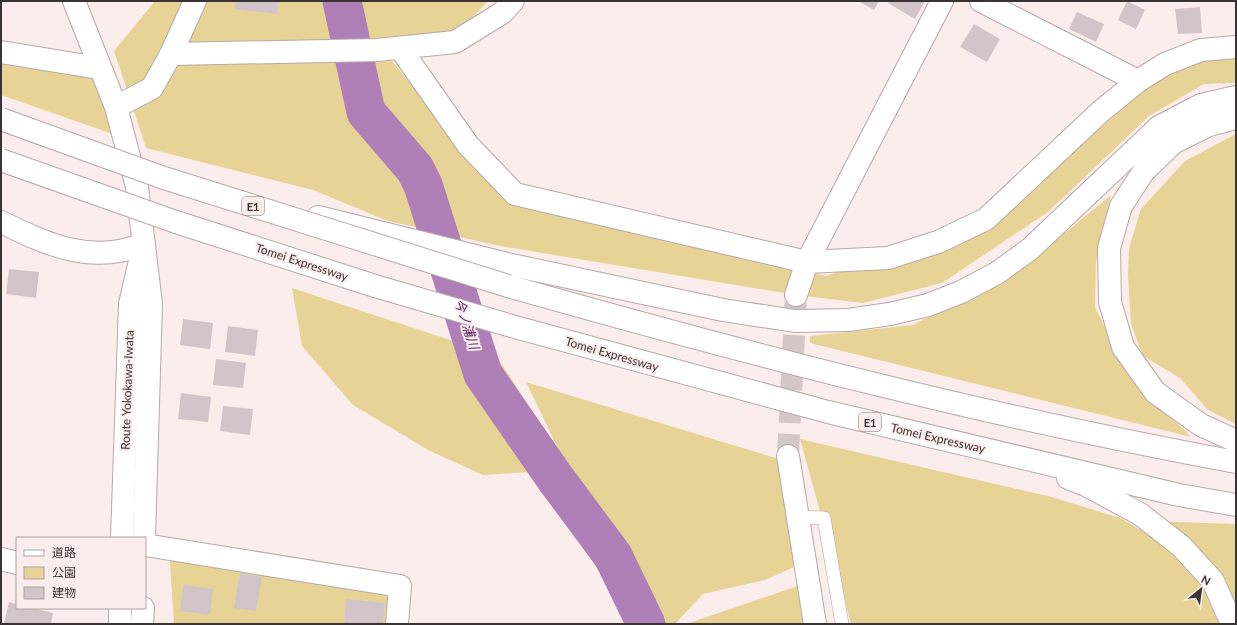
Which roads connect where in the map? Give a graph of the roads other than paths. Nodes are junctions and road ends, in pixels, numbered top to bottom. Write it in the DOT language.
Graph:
graph roads {
  1 [pos="74,1"];
  2 [pos="195,1"];
  3 [pos="513,1"];
  4 [pos="942,1"];
  5 [pos="981,1"];
  6 [pos="1236,47"];
  7 [pos="400,48"];
  8 [pos="1,52"];
  9 [pos="171,54"];
  10 [pos="99,68"];
  11 [pos="1138,81"];
  12 [pos="1236,97"];
  13 [pos="116,107"];
  14 [pos="1236,118"];
  15 [pos="1,120"];
  16 [pos="1,160"];
  17 [pos="164,178"];
  18 [pos="1,222"];
  19 [pos="144,244"];
  20 [pos="807,262"];
  21 [pos="796,295"];
  22 [pos="1236,441"];
  23 [pos="1007,453"];
  24 [pos="788,456"];
  25 [pos="1236,462"];
  26 [pos="1236,505"];
  27 [pos="798,517"];
  28 [pos="122,537"];
  29 [pos="144,537"];
  30 [pos="146,545"];
  31 [pos="1,559"];
  32 [pos="16,563"];
  33 [pos="120,609"];
  34 [pos="143,609"];
  35 [pos="120,624"];
  36 [pos="142,624"];
  37 [pos="397,624"];
  38 [pos="815,624"];
  39 [pos="842,624"];
  40 [pos="1232,624"];
  1 -- 10 [label="main road, Route Yokokawa-Iwata"];
  2 -- 9 [label="main road"];
  3 -- 7 [label="main road"];
  4 -- 20 [label="main road"];
  5 -- 11 [label="main road"];
  6 -- 11 [label="main road"];
  7 -- 9 [label="main road"];
  7 -- 20 [label="main road"];
  8 -- 10 [label="main road"];
  9 -- 13 [label="main road"];
  10 -- 13 [label="main road, Route Yokokawa-Iwata"];
  11 -- 20 [label="main road"];
  12 -- 17 [label="main road, bridge"];
  13 -- 19 [label="main road, Route Yokokawa-Iwata"];
  14 -- 22 [label="main road"];
  15 -- 17 [label="main road, E1, bridge"];
  16 -- 23 [label="main road, Tomei Expressway / E1, bridge"];
  17 -- 25 [label="main road, E1, bridge"];
  18 -- 19 [label="main road"];
  19 -- 28 [label="main road, Route Yokokawa-Iwata"];
  19 -- 29 [label="main road, Route Yokokawa-Iwata"];
  20 -- 21 [label="main road"];
  23 -- 26 [label="main road, Tomei Expressway / E1"];
  23 -- 40 [label="main road"];
  24 -- 27 [label="main road"];
  27 -- 38 [label="main road"];
  27 -- 39 [label="lane"];
  30 -- 37 [label="main road"];
  31 -- 32 [label="main road"];
  33 -- 35 [label="main road"];
  34 -- 36 [label="main road"];
}
